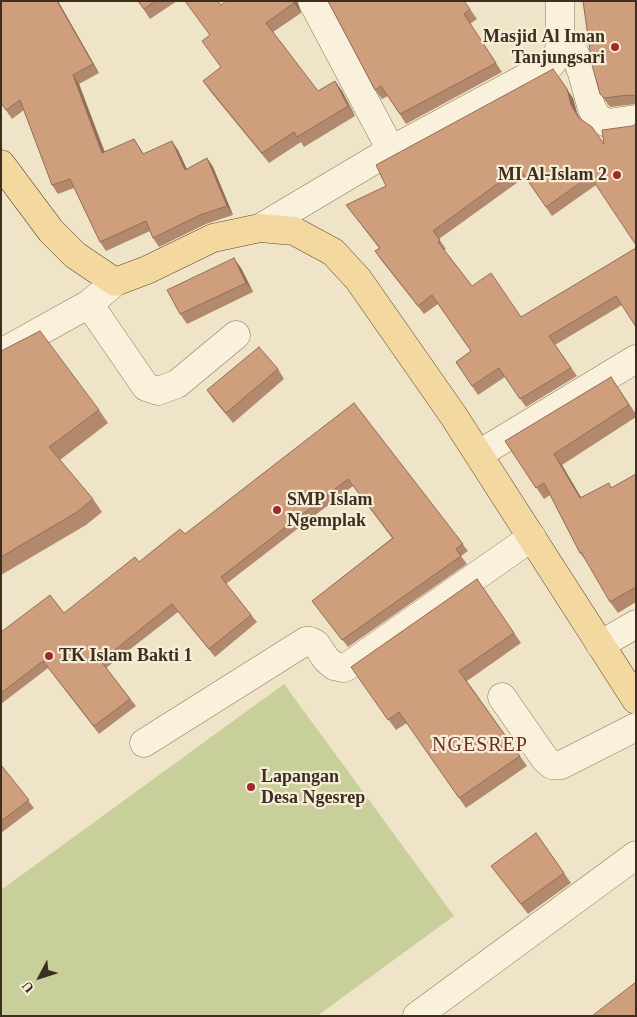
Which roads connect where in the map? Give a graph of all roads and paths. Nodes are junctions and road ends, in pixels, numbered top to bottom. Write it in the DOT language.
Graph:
graph roads {
  1 [pos="312,1"];
  2 [pos="560,1"];
  3 [pos="560,48"];
  4 [pos="636,119"];
  5 [pos="391,150"];
  6 [pos="1,164"];
  7 [pos="260,228"];
  8 [pos="114,282"];
  9 [pos="89,304"];
  10 [pos="236,335"];
  11 [pos="1,353"];
  12 [pos="636,359"];
  13 [pos="479,454"];
  14 [pos="532,538"];
  15 [pos="636,624"];
  16 [pos="600,645"];
  17 [pos="502,697"];
  18 [pos="636,700"];
  19 [pos="636,727"];
  20 [pos="144,743"];
  21 [pos="636,856"];
  22 [pos="417,1016"];
  1 -- 5 [label="street"];
  2 -- 3 [label="street"];
  3 -- 4 [label="street"];
  3 -- 5 [label="street"];
  5 -- 7 [label="street"];
  6 -- 8 [label="main road"];
  7 -- 8 [label="main road"];
  7 -- 13 [label="main road"];
  8 -- 9 [label="street"];
  9 -- 10 [label="street"];
  9 -- 11 [label="street"];
  12 -- 13 [label="street"];
  13 -- 14 [label="main road"];
  14 -- 16 [label="main road"];
  14 -- 20 [label="street"];
  15 -- 16 [label="street"];
  16 -- 18 [label="main road"];
  17 -- 19 [label="street"];
  21 -- 22 [label="street"];
}
